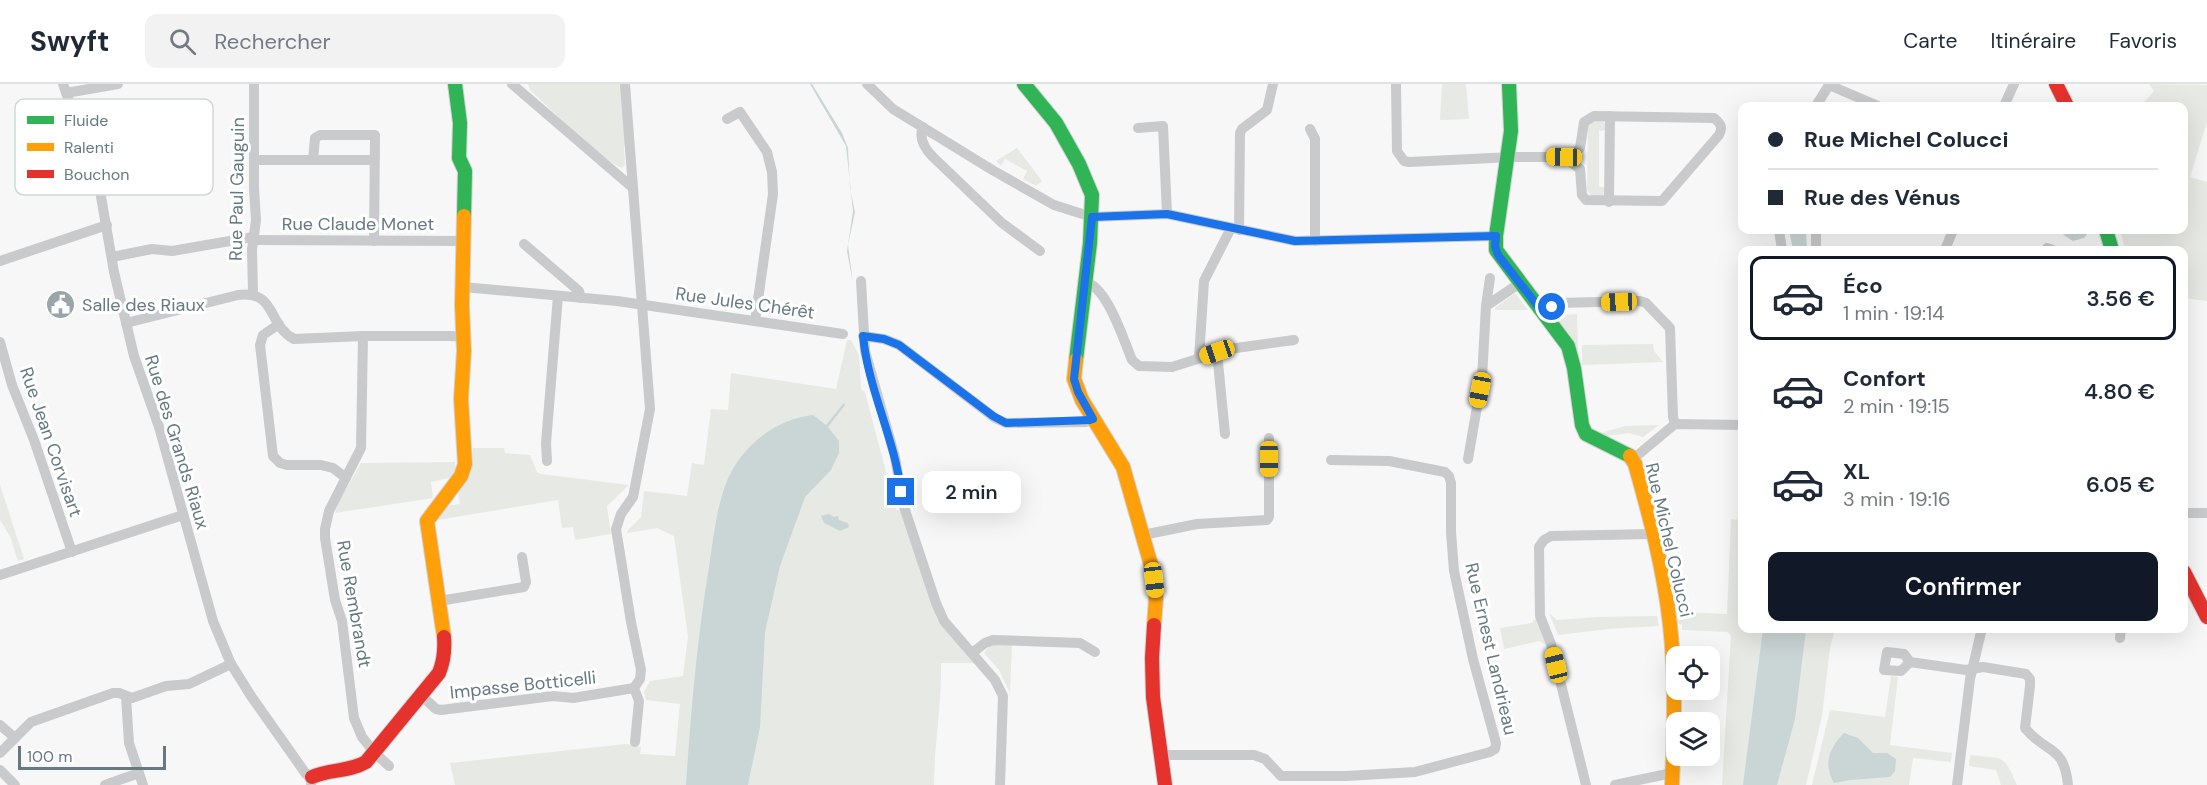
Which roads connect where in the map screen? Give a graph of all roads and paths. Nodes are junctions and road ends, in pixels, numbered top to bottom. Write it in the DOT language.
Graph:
graph roads {
  1 [pos="118,84"];
  2 [pos="255,84"];
  3 [pos="455,84"];
  4 [pos="512,84"];
  5 [pos="625,84"];
  6 [pos="867,84"];
  7 [pos="1024,84"];
  8 [pos="1273,84"];
  9 [pos="1396,84"];
  10 [pos="1509,84"];
  11 [pos="2014,84"];
  12 [pos="2046,84"];
  13 [pos="2056,84"];
  14 [pos="65,88"];
  15 [pos="1818,102"];
  16 [pos="1869,102"];
  17 [pos="2006,102"];
  18 [pos="2054,102"];
  19 [pos="2065,102"];
  20 [pos="1610,116"];
  21 [pos="726,119"];
  22 [pos="923,127"];
  23 [pos="1138,128"];
  24 [pos="1310,129"];
  25 [pos="1508,157"];
  26 [pos="1564,157"];
  27 [pos="255,160"];
  28 [pos="313,160"];
  29 [pos="374,160"];
  30 [pos="633,188"];
  31 [pos="101,195"];
  32 [pos="1609,202"];
  33 [pos="1167,214"];
  34 [pos="1092,217"];
  35 [pos="107,225"];
  36 [pos="1235,229"];
  37 [pos="253,238"];
  38 [pos="374,241"];
  39 [pos="463,242"];
  40 [pos="1315,242"];
  41 [pos="1496,243"];
  42 [pos="524,244"];
  43 [pos="1040,251"];
  44 [pos="112,257"];
  45 [pos="0,261"];
  46 [pos="1490,278"];
  47 [pos="861,281"];
  48 [pos="1085,282"];
  49 [pos="1520,283"];
  50 [pos="463,288"];
  51 [pos="253,294"];
  52 [pos="558,296"];
  53 [pos="581,298"];
  54 [pos="642,305"];
  55 [pos="1486,306"];
  56 [pos="1544,314"];
  57 [pos="755,321"];
  58 [pos="126,323"];
  59 [pos="279,324"];
  60 [pos="843,334"];
  61 [pos="363,336"];
  62 [pos="863,336"];
  63 [pos="465,337"];
  64 [pos="1294,340"];
  65 [pos="0,342"];
  66 [pos="1217,352"];
  67 [pos="1199,358"];
  68 [pos="1093,419"];
  69 [pos="1675,424"];
  70 [pos="1738,425"];
  71 [pos="1225,434"];
  72 [pos="1269,438"];
  73 [pos="1468,459"];
  74 [pos="1633,459"];
  75 [pos="1331,460"];
  76 [pos="547,461"];
  77 [pos="346,478"];
  78 [pos="2188,513"];
  79 [pos="2207,513"];
  80 [pos="183,515"];
  81 [pos="1652,534"];
  82 [pos="1143,535"];
  83 [pos="72,552"];
  84 [pos="522,557"];
  85 [pos="0,575"];
  86 [pos="2188,580"];
  87 [pos="439,601"];
  88 [pos="2207,617"];
  89 [pos="1981,633"];
  90 [pos="1095,652"];
  91 [pos="972,653"];
  92 [pos="1910,662"];
  93 [pos="231,664"];
  94 [pos="1973,667"];
  95 [pos="634,688"];
  96 [pos="421,695"];
  97 [pos="126,697"];
  98 [pos="0,725"];
  99 [pos="15,738"];
  100 [pos="635,742"];
  101 [pos="0,753"];
  102 [pos="375,753"];
  103 [pos="1161,755"];
  104 [pos="389,766"];
  105 [pos="0,770"];
  106 [pos="139,773"];
  107 [pos="1672,779"];
  108 [pos="311,781"];
  109 [pos="15,785"];
  110 [pos="105,785"];
  111 [pos="143,785"];
  112 [pos="1000,785"];
  113 [pos="1165,785"];
  114 [pos="1586,785"];
  115 [pos="1615,785"];
  116 [pos="1957,785"];
  117 [pos="2068,785"];
  1 -- 14 [label="street"];
  2 -- 27 [label="street, Rue Paul Gauguin"];
  3 -- 39 [label="street"];
  4 -- 30 [label="street"];
  5 -- 30 [label="street"];
  6 -- 22 [label="street"];
  7 -- 34 [label="street"];
  8 -- 36 [label="street"];
  9 -- 25 [label="street"];
  10 -- 25 [label="street"];
  11 -- 17 [label="street"];
  12 -- 18 [label="street"];
  13 -- 19 [label="street"];
  15 -- 16 [label="street"];
  20 -- 26 [label="street"];
  20 -- 32 [label="street"];
  20 -- 32 [label="street"];
  21 -- 57 [label="street"];
  22 -- 34 [label="street"];
  22 -- 43 [label="street"];
  23 -- 33 [label="street"];
  24 -- 40 [label="street"];
  25 -- 26 [label="street"];
  25 -- 41 [label="street"];
  26 -- 32 [label="street"];
  27 -- 28 [label="street"];
  27 -- 37 [label="street, Rue Paul Gauguin"];
  28 -- 29 [label="street"];
  28 -- 29 [label="street"];
  29 -- 38 [label="street"];
  30 -- 54 [label="street"];
  31 -- 35 [label="street, Rue des Grands Riaux"];
  33 -- 34 [label="street"];
  33 -- 36 [label="street"];
  34 -- 48 [label="street"];
  35 -- 44 [label="street, Rue des Grands Riaux"];
  35 -- 45 [label="street"];
  36 -- 40 [label="street"];
  36 -- 67 [label="street"];
  37 -- 38 [label="street, Rue Claude Monet"];
  37 -- 44 [label="street, Rue Claude Monet"];
  37 -- 51 [label="street, Rue Paul Gauguin"];
  38 -- 39 [label="street, Rue Claude Monet"];
  39 -- 50 [label="street"];
  40 -- 41 [label="street"];
  41 -- 49 [label="street, Rue Michel Colucci"];
  42 -- 53 [label="street"];
  44 -- 58 [label="street, Rue des Grands Riaux"];
  46 -- 55 [label="street"];
  47 -- 62 [label="street"];
  48 -- 67 [label="street"];
  48 -- 68 [label="street"];
  49 -- 55 [label="street"];
  49 -- 56 [label="street, Rue Michel Colucci"];
  50 -- 52 [label="street, Rue Jules Chérêt"];
  50 -- 63 [label="street"];
  51 -- 58 [label="street"];
  51 -- 59 [label="street"];
  52 -- 53 [label="street, Rue Jules Chérêt"];
  52 -- 76 [label="street"];
  53 -- 54 [label="street, Rue Jules Chérêt"];
  54 -- 57 [label="street, Rue Jules Chérêt"];
  54 -- 95 [label="street"];
  55 -- 73 [label="street"];
  56 -- 69 [label="street"];
  56 -- 74 [label="street, Rue Michel Colucci"];
  57 -- 60 [label="street, Rue Jules Chérêt"];
  58 -- 80 [label="street, Rue des Grands Riaux"];
  59 -- 61 [label="street"];
  59 -- 77 [label="street"];
  61 -- 63 [label="street"];
  61 -- 77 [label="street, Rue Rembrandt"];
  62 -- 68 [label="street"];
  62 -- 91 [label="street"];
  63 -- 87 [label="street"];
  64 -- 66 [label="street"];
  65 -- 83 [label="street, Rue Jean Corvisart"];
  66 -- 67 [label="street"];
  66 -- 71 [label="street"];
  68 -- 82 [label="street"];
  69 -- 70 [label="street"];
  69 -- 74 [label="street"];
  72 -- 82 [label="street"];
  74 -- 81 [label="street, Rue Michel Colucci"];
  75 -- 103 [label="street, Rue Ernest Landrieau"];
  77 -- 102 [label="street, Rue Rembrandt"];
  78 -- 79 [label="street"];
  80 -- 83 [label="street"];
  80 -- 93 [label="street, Rue des Grands Riaux"];
  81 -- 107 [label="street, Rue Michel Colucci"];
  81 -- 114 [label="street"];
  82 -- 103 [label="street"];
  83 -- 85 [label="street"];
  84 -- 87 [label="street"];
  86 -- 88 [label="street"];
  87 -- 96 [label="street"];
  89 -- 94 [label="street"];
  90 -- 91 [label="street"];
  91 -- 112 [label="street"];
  92 -- 94 [label="street"];
  93 -- 97 [label="street"];
  93 -- 108 [label="street, Rue des Grands Riaux"];
  94 -- 116 [label="street"];
  94 -- 117 [label="street"];
  95 -- 96 [label="street, Impasse Botticelli"];
  95 -- 100 [label="street"];
  96 -- 102 [label="street"];
  97 -- 99 [label="street"];
  97 -- 106 [label="street"];
  98 -- 99 [label="street"];
  99 -- 101 [label="street"];
  102 -- 104 [label="street, Rue Rembrandt"];
  102 -- 108 [label="street"];
  103 -- 113 [label="street"];
  105 -- 109 [label="street"];
  106 -- 110 [label="street"];
  106 -- 111 [label="street"];
  107 -- 115 [label="street"];
}
